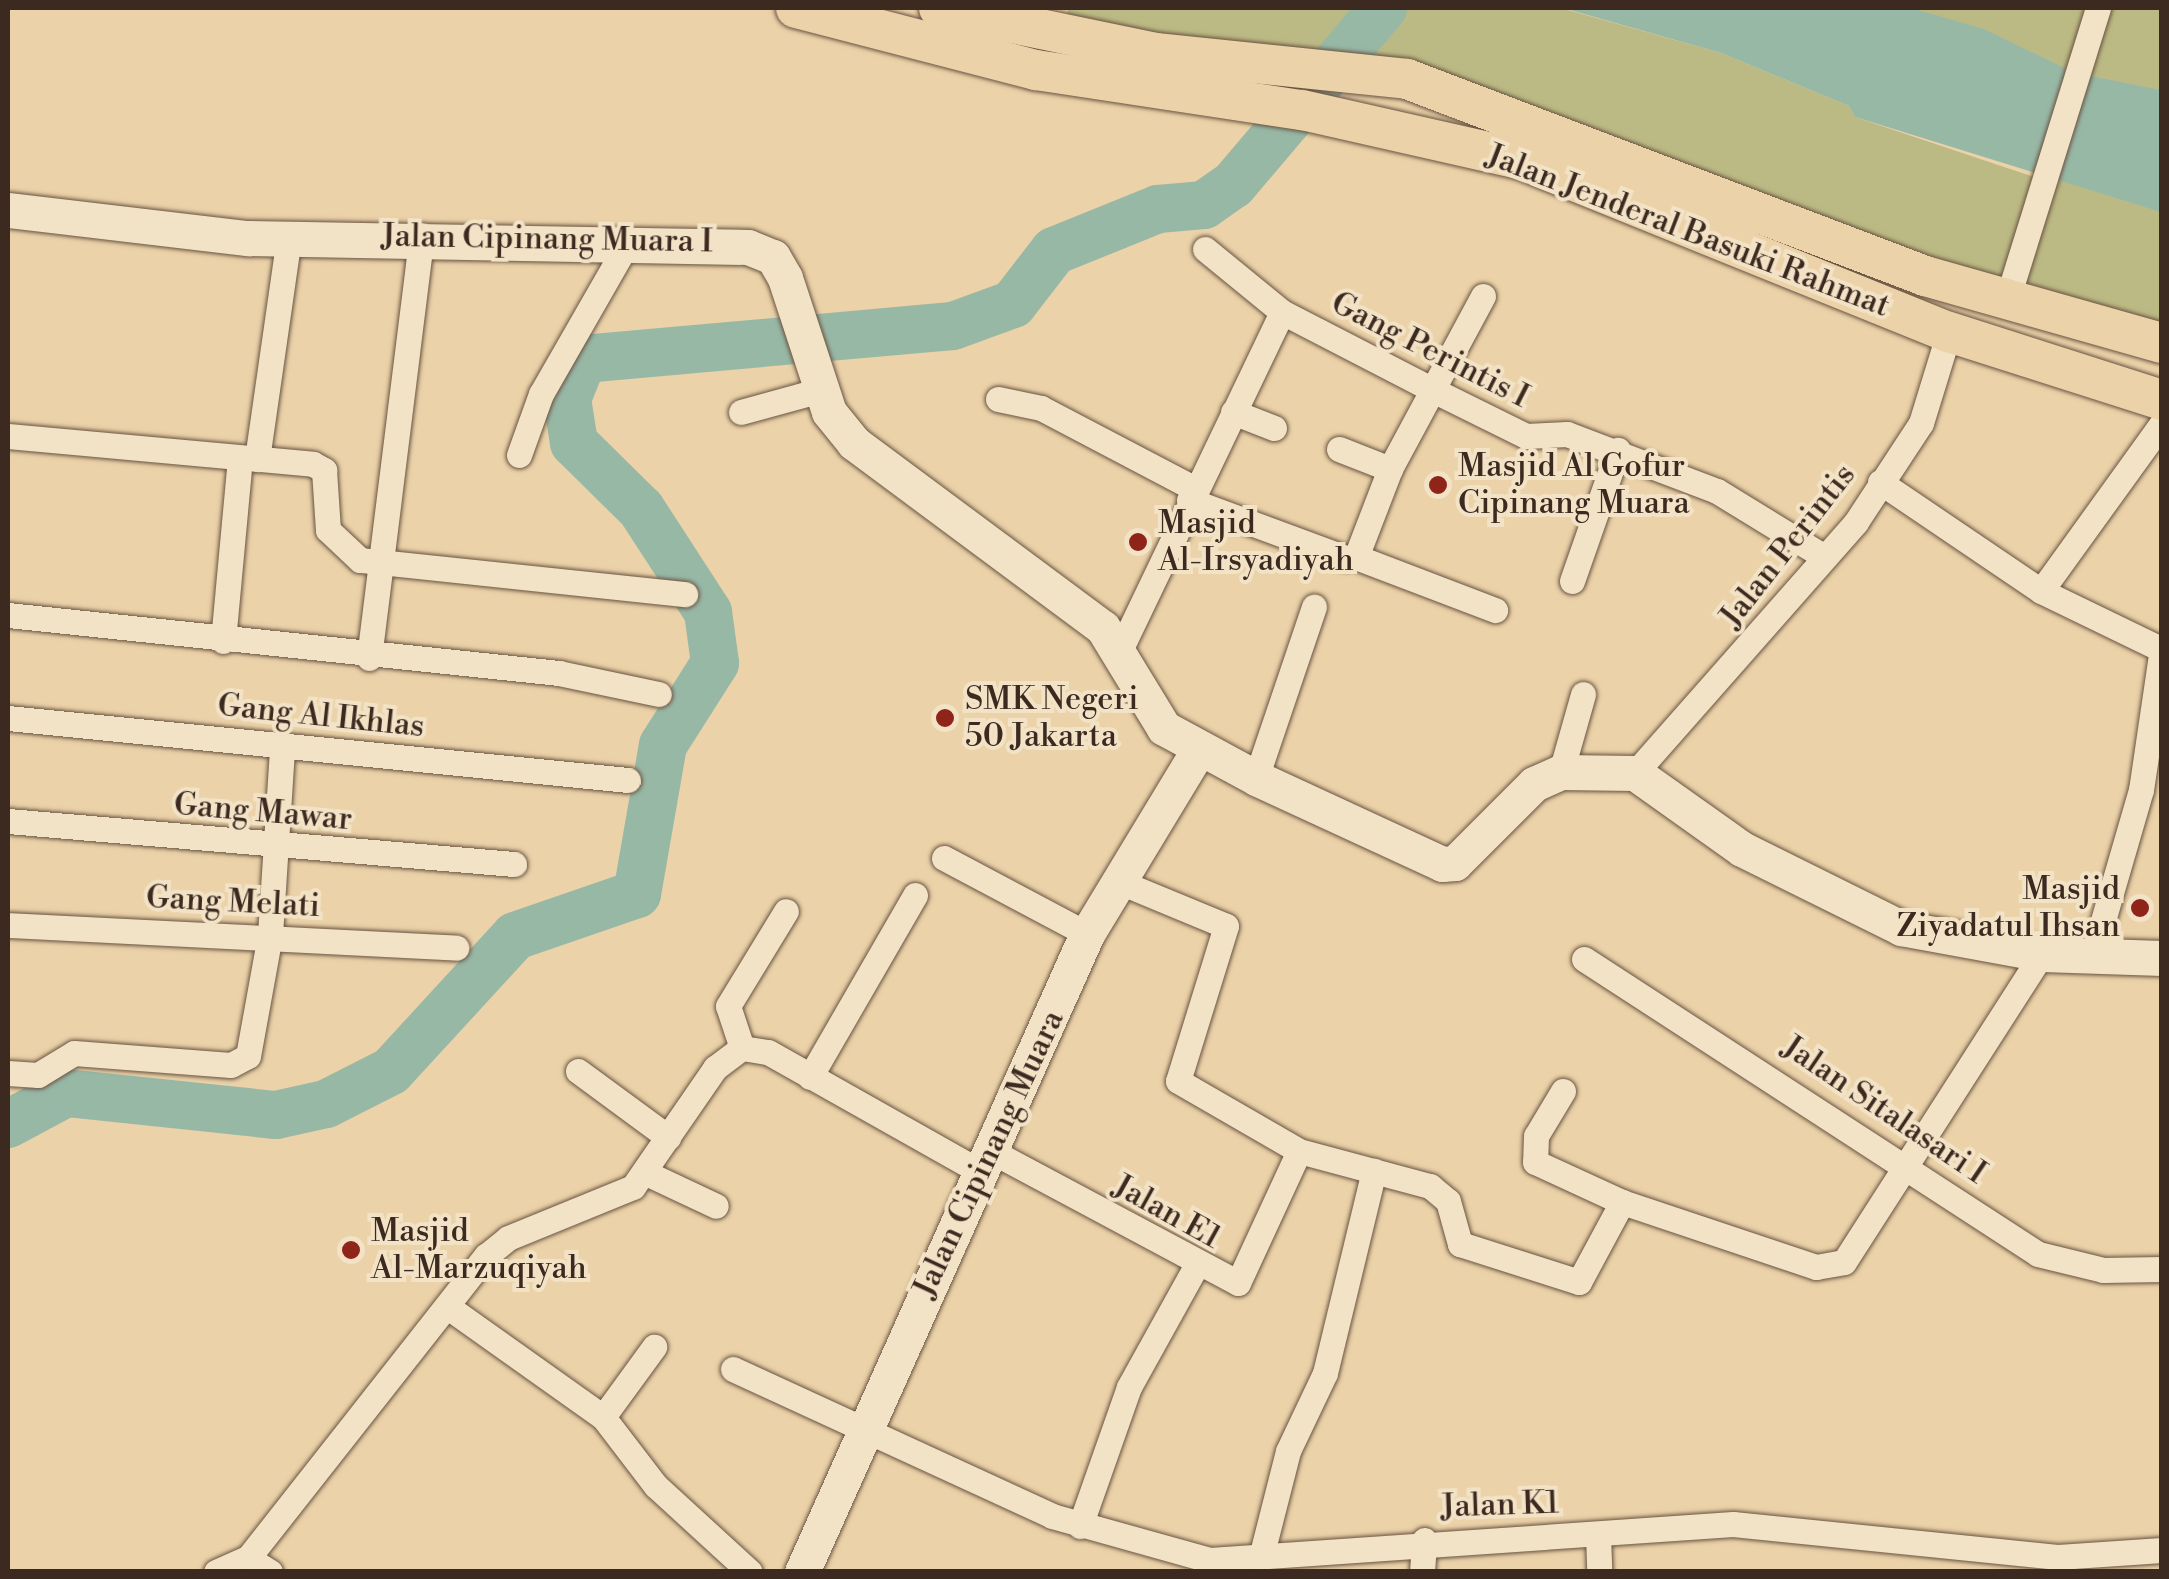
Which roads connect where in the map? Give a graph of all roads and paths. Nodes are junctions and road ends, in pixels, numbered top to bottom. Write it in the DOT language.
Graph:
graph roads {
  1 [pos="796,8"];
  2 [pos="939,8"];
  3 [pos="2098,8"];
  4 [pos="1049,20"];
  5 [pos="8,210"];
  6 [pos="422,235"];
  7 [pos="289,238"];
  8 [pos="628,242"];
  9 [pos="1205,249"];
  10 [pos="1483,296"];
  11 [pos="2007,300"];
  12 [pos="1282,312"];
  13 [pos="1949,332"];
  14 [pos="2162,342"];
  15 [pos="819,385"];
  16 [pos="1435,391"];
  17 [pos="998,398"];
  18 [pos="2162,400"];
  19 [pos="741,412"];
  20 [pos="1233,412"];
  21 [pos="2162,423"];
  22 [pos="1274,428"];
  23 [pos="8,436"];
  24 [pos="1339,448"];
  25 [pos="1618,450"];
  26 [pos="519,455"];
  27 [pos="248,459"];
  28 [pos="1390,469"];
  29 [pos="1880,482"];
  30 [pos="1192,494"];
  31 [pos="1823,556"];
  32 [pos="1346,558"];
  33 [pos="388,562"];
  34 [pos="1572,580"];
  35 [pos="2042,591"];
  36 [pos="685,594"];
  37 [pos="1314,607"];
  38 [pos="1495,610"];
  39 [pos="8,615"];
  40 [pos="223,641"];
  41 [pos="1122,646"];
  42 [pos="2161,648"];
  43 [pos="369,658"];
  44 [pos="659,694"];
  45 [pos="1583,694"];
  46 [pos="8,718"];
  47 [pos="2157,728"];
  48 [pos="282,747"];
  49 [pos="1198,748"];
  50 [pos="1561,772"];
  51 [pos="1635,773"];
  52 [pos="1256,778"];
  53 [pos="628,780"];
  54 [pos="8,821"];
  55 [pos="274,847"];
  56 [pos="944,858"];
  57 [pos="514,864"];
  58 [pos="1115,880"];
  59 [pos="916,895"];
  60 [pos="786,912"];
  61 [pos="8,925"];
  62 [pos="270,934"];
  63 [pos="1086,934"];
  64 [pos="456,948"];
  65 [pos="2042,954"];
  66 [pos="2093,954"];
  67 [pos="2162,958"];
  68 [pos="1584,959"];
  69 [pos="742,1048"];
  70 [pos="578,1071"];
  71 [pos="8,1073"];
  72 [pos="810,1077"];
  73 [pos="1563,1091"];
  74 [pos="668,1137"];
  75 [pos="1299,1152"];
  76 [pos="1902,1160"];
  77 [pos="985,1161"];
  78 [pos="1374,1170"];
  79 [pos="646,1172"];
  80 [pos="1633,1205"];
  81 [pos="716,1206"];
  82 [pos="1196,1266"];
  83 [pos="2162,1269"];
  84 [pos="448,1307"];
  85 [pos="654,1347"];
  86 [pos="733,1369"];
  87 [pos="603,1418"];
  88 [pos="863,1431"];
  89 [pos="1080,1526"];
  90 [pos="1598,1534"];
  91 [pos="1424,1540"];
  92 [pos="2162,1550"];
  93 [pos="1261,1558"];
  94 [pos="259,1565"];
  95 [pos="1208,1566"];
  96 [pos="216,1572"];
  97 [pos="750,1572"];
  98 [pos="802,1572"];
  99 [pos="1422,1572"];
  100 [pos="1599,1572"];
  1 -- 13 [label="main road, Jalan Jenderal Basuki Rahmat"];
  2 -- 4 [label="main road, Jalan Jenderal Basuki Rahmat"];
  3 -- 11 [label="street"];
  4 -- 11 [label="main road, Jalan Jenderal Basuki Rahmat"];
  5 -- 7 [label="street, Jalan Cipinang Muara I"];
  6 -- 7 [label="street, Jalan Cipinang Muara I"];
  6 -- 8 [label="street, Jalan Cipinang Muara I"];
  6 -- 33 [label="street"];
  7 -- 27 [label="street"];
  8 -- 15 [label="street, Jalan Cipinang Muara I"];
  8 -- 26 [label="street"];
  9 -- 12 [label="street, Gang Perintis I"];
  10 -- 16 [label="street"];
  11 -- 14 [label="main road, Jalan Jenderal Basuki Rahmat"];
  12 -- 16 [label="street, Gang Perintis I"];
  12 -- 20 [label="street"];
  13 -- 18 [label="main road, Jalan Jenderal Basuki Rahmat"];
  13 -- 29 [label="street, Jalan Perintis"];
  15 -- 19 [label="street"];
  15 -- 41 [label="street, Jalan Cipinang Muara I"];
  16 -- 25 [label="street, Gang Perintis I"];
  16 -- 28 [label="street"];
  17 -- 30 [label="street"];
  20 -- 22 [label="street"];
  20 -- 30 [label="street"];
  21 -- 35 [label="street"];
  23 -- 27 [label="street"];
  24 -- 28 [label="street"];
  25 -- 31 [label="street, Gang Perintis I"];
  25 -- 34 [label="street"];
  27 -- 33 [label="street"];
  27 -- 40 [label="street"];
  28 -- 38 [label="street"];
  29 -- 31 [label="street, Jalan Perintis"];
  29 -- 35 [label="street"];
  30 -- 32 [label="street"];
  30 -- 41 [label="street"];
  31 -- 51 [label="street, Jalan Perintis"];
  33 -- 36 [label="street"];
  33 -- 43 [label="street"];
  35 -- 42 [label="street"];
  37 -- 52 [label="street"];
  39 -- 40 [label="street"];
  40 -- 43 [label="street"];
  41 -- 49 [label="street, Jalan Cipinang Muara I"];
  42 -- 47 [label="street"];
  43 -- 44 [label="street"];
  45 -- 50 [label="street"];
  46 -- 48 [label="street, Gang Al Ikhlas"];
  47 -- 66 [label="street"];
  48 -- 53 [label="street, Gang Al Ikhlas"];
  48 -- 55 [label="street"];
  49 -- 52 [label="street, Jalan Cipinang Muara I"];
  49 -- 58 [label="street, Jalan Cipinang Muara"];
  50 -- 51 [label="street"];
  50 -- 52 [label="street, Jalan Cipinang Muara I"];
  51 -- 65 [label="street"];
  54 -- 55 [label="street, Gang Mawar"];
  55 -- 57 [label="street, Gang Mawar"];
  55 -- 62 [label="street"];
  56 -- 63 [label="street"];
  58 -- 63 [label="street, Jalan Cipinang Muara"];
  58 -- 75 [label="street"];
  59 -- 72 [label="street"];
  60 -- 69 [label="street"];
  61 -- 62 [label="street, Gang Melati"];
  62 -- 64 [label="street, Gang Melati"];
  62 -- 71 [label="street"];
  63 -- 77 [label="street, Jalan Cipinang Muara"];
  65 -- 66 [label="street"];
  65 -- 76 [label="street"];
  66 -- 67 [label="street"];
  68 -- 76 [label="street, Jalan Sitalasari I"];
  69 -- 72 [label="street, Jalan E1"];
  69 -- 74 [label="street"];
  70 -- 74 [label="street"];
  72 -- 77 [label="street, Jalan E1"];
  73 -- 80 [label="street"];
  74 -- 79 [label="street"];
  75 -- 78 [label="street"];
  75 -- 82 [label="street, Jalan E1"];
  76 -- 80 [label="street"];
  76 -- 83 [label="street, Jalan Sitalasari I"];
  77 -- 82 [label="street, Jalan E1"];
  77 -- 88 [label="street, Jalan Cipinang Muara"];
  78 -- 80 [label="street"];
  78 -- 93 [label="street"];
  79 -- 81 [label="street"];
  79 -- 84 [label="street"];
  82 -- 89 [label="street"];
  84 -- 87 [label="street"];
  84 -- 94 [label="street"];
  85 -- 87 [label="street"];
  86 -- 88 [label="street, Jalan K1"];
  87 -- 97 [label="street"];
  88 -- 89 [label="street, Jalan K1"];
  88 -- 98 [label="street, Jalan Cipinang Muara"];
  89 -- 95 [label="street, Jalan K1"];
  90 -- 91 [label="street, Jalan K1"];
  90 -- 92 [label="street, Jalan K1"];
  90 -- 100 [label="street"];
  91 -- 93 [label="street, Jalan K1"];
  91 -- 99 [label="street"];
  93 -- 95 [label="street, Jalan K1"];
  94 -- 96 [label="street"];
}
